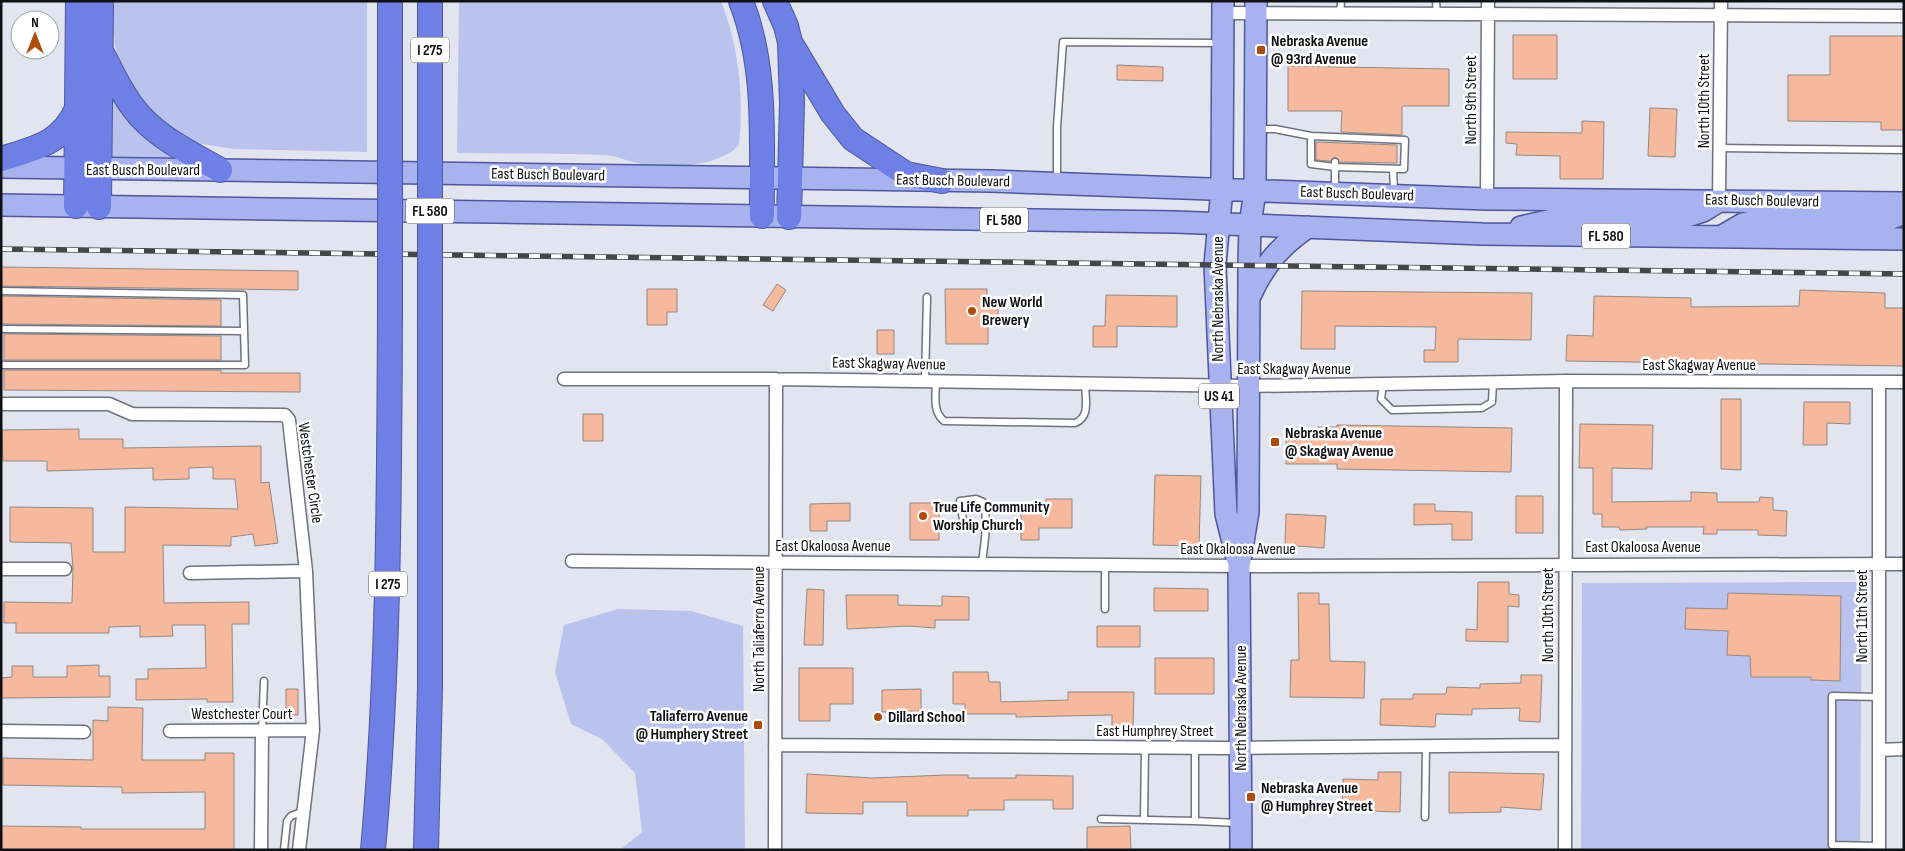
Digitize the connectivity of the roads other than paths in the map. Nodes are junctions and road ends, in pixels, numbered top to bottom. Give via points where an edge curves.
1 (78, 1) edge
2 (101, 1) edge
3 (390, 1) edge
4 (430, 1) edge
5 (742, 1) edge
6 (775, 1) edge
7 (1341, 1) edge
8 (1436, 1) edge
9 (1488, 1) edge
10 (1721, 1) edge
11 (1223, 7) edge
12 (1256, 8) edge
13 (1340, 14) junction
14 (1437, 15) junction
15 (1488, 15) junction
16 (1721, 16) junction
17 (1904, 16) edge
18 (790, 42) junction
19 (1223, 43) junction
20 (101, 50) junction
21 (78, 109) junction
22 (1256, 129) junction
23 (1311, 136) junction
24 (1720, 148) junction
25 (1904, 150) edge
26 (1, 159) edge
27 (1335, 165) junction
28 (1, 167) edge
29 (1394, 169) junction
30 (88, 170) junction
31 (220, 170) junction
32 (762, 179) junction
33 (790, 179) junction
34 (942, 181) junction
35 (1057, 183) junction
36 (1222, 189) junction
37 (1255, 191) junction
38 (1336, 194) junction
39 (1395, 196) junction
40 (1487, 199) junction
41 (1719, 201) junction
42 (1904, 203) edge
43 (1, 205) edge
44 (87, 207) junction
45 (1904, 213) edge
46 (762, 216) junction
47 (789, 217) junction
48 (1218, 224) junction
49 (1250, 225) junction
50 (1308, 227) junction
51 (1482, 234) junction
52 (1721, 237) junction
53 (1904, 239) edge
54 (1, 291) edge
55 (928, 297) dead end
56 (1248, 300) junction
57 (1, 329) edge
58 (244, 331) junction
59 (1, 365) edge
60 (564, 378) dead end
61 (776, 379) junction
62 (930, 381) junction
63 (1566, 381) junction
64 (1493, 382) junction
65 (1879, 382) junction
66 (1904, 382) edge
67 (1085, 383) junction
68 (1219, 384) junction
69 (1383, 384) junction
70 (1248, 386) junction
71 (1, 404) edge
72 (984, 527) junction
73 (572, 561) dead end
74 (775, 562) junction
75 (982, 564) junction
76 (1564, 564) junction
77 (1878, 564) junction
78 (1904, 564) edge
79 (1105, 565) junction
80 (1239, 566) junction
81 (1, 569) edge
82 (65, 569) dead end
83 (306, 571) junction
84 (190, 573) dead end
85 (1105, 609) dead end
86 (264, 681) dead end
87 (1879, 697) junction
88 (262, 730) junction
89 (313, 730) junction
90 (1, 731) edge
91 (170, 731) dead end
92 (84, 732) dead end
93 (775, 745) junction
94 (1565, 745) junction
95 (1426, 746) junction
96 (1145, 747) junction
97 (1195, 747) junction
98 (1242, 748) junction
99 (1904, 749) edge
100 (1879, 750) junction
101 (304, 811) junction
102 (1425, 816) dead end
103 (1101, 819) dead end
104 (1144, 820) junction
105 (1195, 821) junction
106 (1241, 823) junction
107 (1879, 848) edge
108 (260, 850) edge
109 (284, 850) edge
110 (299, 850) edge
111 (373, 850) edge
112 (426, 850) edge
113 (775, 850) edge
114 (1241, 850) edge
115 (1565, 850) edge

1 - 21 highway
2 - 20 highway
3 - 111 highway, I 275, bridge via 387,603 380,774
4 - 112 highway, I 275, bridge via 430,687
5 - 32 highway via 760,73
6 - 18 highway
7 - 13 lane
8 - 14 lane
9 - 15 street, North 9th Street
10 - 16 street, North 10th Street
11 - 12 street
11 - 19 main road, North Nebraska Avenue / US 41
12 - 13 street
12 - 22 main road, North Nebraska Avenue / US 41
13 - 14 street
14 - 15 street
15 - 16 street
15 - 40 street, North 9th Street
16 - 17 street
16 - 24 street, North 10th Street
18 - 33 highway
18 - 34 highway via 833,114 854,139 906,174
19 - 35 lane via 1063,42
19 - 36 main road, North Nebraska Avenue / US 41
20 - 30 highway
20 - 31 highway via 124,94 140,116 175,144
21 - 26 highway via 59,136 34,149
21 - 30 highway
22 - 23 lane
22 - 37 main road, North Nebraska Avenue / US 41
23 - 27 lane via 1311,164
23 - 29 lane via 1334,141 1405,140 1404,169
24 - 25 lane
24 - 41 street, North 10th Street
27 - 29 lane
27 - 38 lane
28 - 30 main road, East Busch Boulevard / FL 580
29 - 39 lane
30 - 31 main road, East Busch Boulevard / FL 580
30 - 44 highway
31 - 32 main road, East Busch Boulevard / FL 580
32 - 33 main road, East Busch Boulevard / FL 580
32 - 46 highway
33 - 34 main road, East Busch Boulevard / FL 580
33 - 47 highway
34 - 35 main road, East Busch Boulevard / FL 580
35 - 36 main road, East Busch Boulevard / FL 580
36 - 37 main road, East Busch Boulevard / FL 580
36 - 48 main road, North Nebraska Avenue / US 41
37 - 38 main road, East Busch Boulevard / FL 580
37 - 49 main road, North Nebraska Avenue / US 41
38 - 39 main road, East Busch Boulevard / FL 580
39 - 40 main road, East Busch Boulevard / FL 580
40 - 41 main road, East Busch Boulevard / FL 580
41 - 42 main road, East Busch Boulevard / FL 580
41 - 51 main road via 1678,219 1557,219
43 - 44 main road, FL 580
44 - 46 main road, FL 580
45 - 52 main road via 1889,219 1761,219
46 - 47 main road, FL 580
47 - 48 main road, FL 580
48 - 49 main road, FL 580
48 - 68 main road, North Nebraska Avenue / US 41 via 1215,265
49 - 50 main road, FL 580
49 - 56 main road, North Nebraska Avenue / US 41
50 - 51 main road, FL 580
50 - 56 main road via 1272,257
51 - 52 main road, FL 580
52 - 53 main road, FL 580
54 - 58 lane via 243,295
55 - 62 lane
56 - 70 main road, North Nebraska Avenue / US 41
57 - 58 lane
58 - 59 lane via 245,365
60 - 61 street, East Skagway Avenue
61 - 62 street, East Skagway Avenue
61 - 74 street, North Taliaferro Avenue
62 - 67 street, East Skagway Avenue
62 - 67 lane via 938,416 944,421 1075,423 1086,414
63 - 64 street, East Skagway Avenue
63 - 65 street, East Skagway Avenue
63 - 76 street, North 10th Street
64 - 69 street, East Skagway Avenue
64 - 69 lane via 1492,402 1482,408 1402,410 1392,410 1381,399
65 - 66 street, East Skagway Avenue
65 - 77 street, North 11th Street
67 - 68 street, East Skagway Avenue
68 - 70 street, East Skagway Avenue
68 - 80 main road, North Nebraska Avenue / US 41 via 1226,514
69 - 70 street, East Skagway Avenue
70 - 80 main road, North Nebraska Avenue / US 41 via 1248,512
71 - 83 street, Westchester Circle via 109,404 146,416 284,415 289,420
72 - 72 lane via 986,510 983,502 976,499 960,501 963,520
72 - 75 lane
73 - 74 street, East Okaloosa Avenue
74 - 75 street, East Okaloosa Avenue
74 - 93 street, North Taliaferro Avenue
75 - 79 street, East Okaloosa Avenue
76 - 77 street, East Okaloosa Avenue
76 - 80 street, East Okaloosa Avenue
76 - 94 street, North 10th Street
77 - 78 street, East Okaloosa Avenue
77 - 87 street, North 11th Street
79 - 80 street, East Okaloosa Avenue
79 - 85 lane
80 - 98 main road, North Nebraska Avenue / US 41
81 - 82 street
83 - 84 street
83 - 89 street, Westchester Circle
86 - 88 lane
87 - 100 street, North 11th Street
87 - 107 lane via 1832,696 1832,845
88 - 89 street, Westchester Court
88 - 91 street, Westchester Court
88 - 108 street
89 - 101 street, Westchester Circle
90 - 92 street
93 - 96 street, East Humphrey Street
93 - 113 street, North Taliaferro Avenue
94 - 95 street, East Humphrey Street
94 - 115 street, North 10th Street
95 - 98 street, East Humphrey Street
95 - 102 lane
96 - 97 street, East Humphrey Street
96 - 104 lane
97 - 98 street, East Humphrey Street
97 - 105 lane
98 - 106 main road, North Nebraska Avenue / US 41
99 - 100 street
100 - 107 street, North 11th Street
101 - 109 lane via 291,816 288,821
101 - 110 street, Westchester Circle
103 - 104 lane
104 - 105 lane
105 - 106 lane
106 - 114 main road, North Nebraska Avenue / US 41

